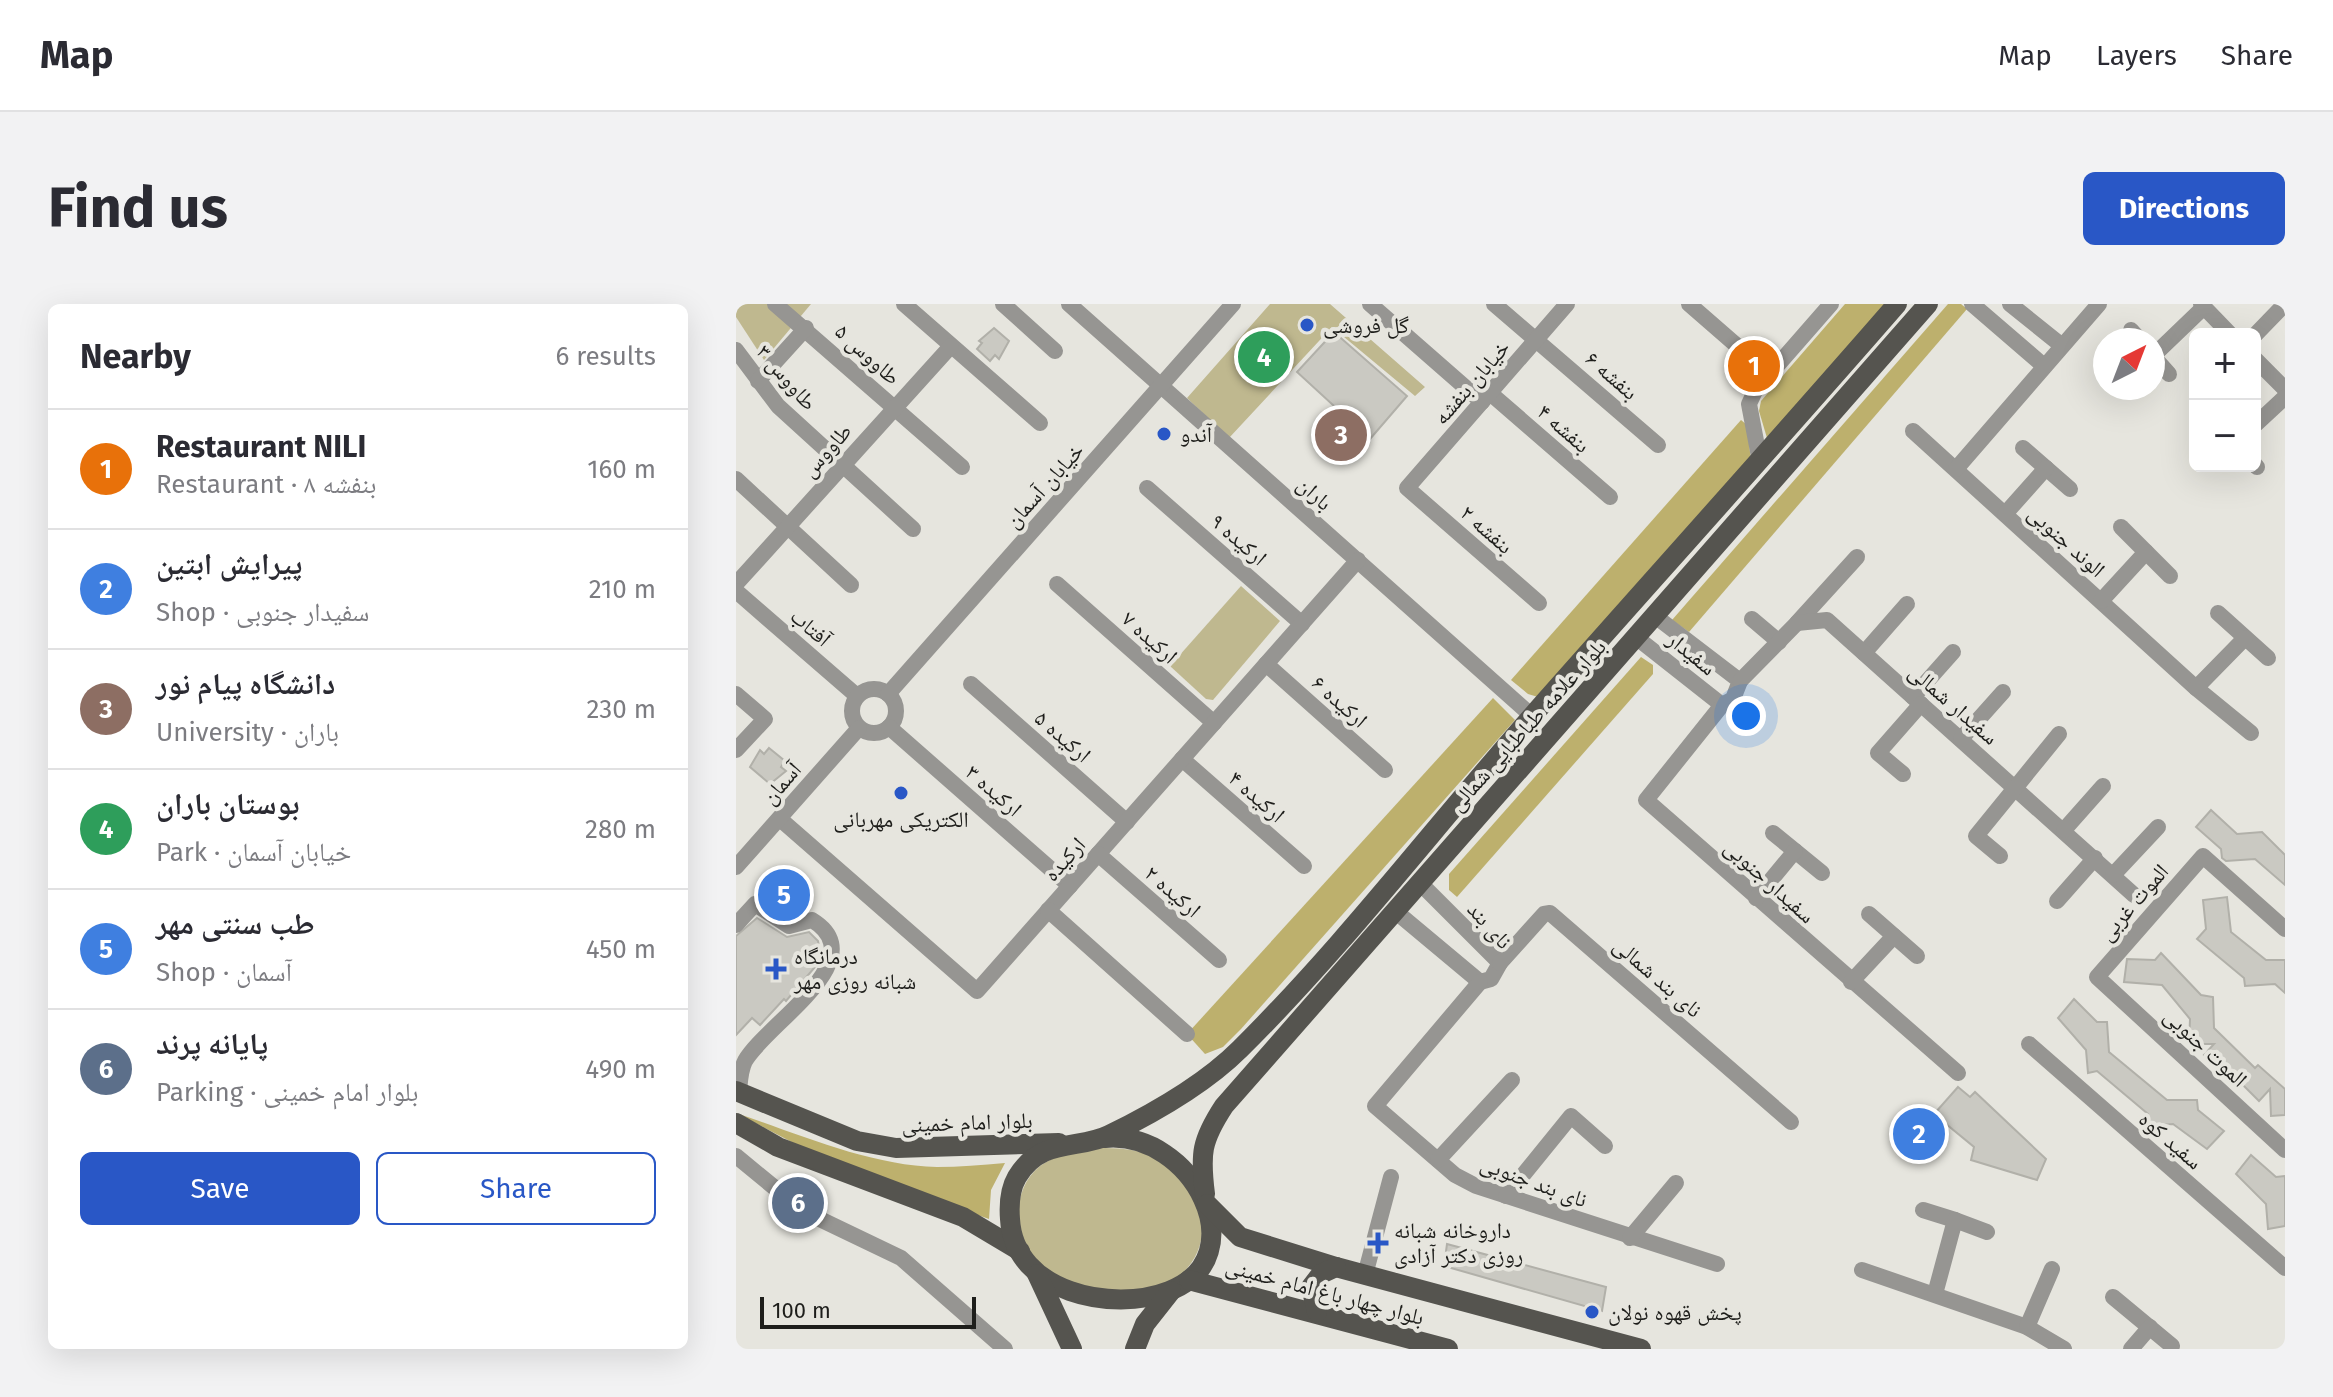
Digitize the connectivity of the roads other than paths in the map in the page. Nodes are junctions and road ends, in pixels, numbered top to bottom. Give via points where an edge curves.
1 (775, 304) edge
2 (904, 304) edge
3 (1003, 304) edge
4 (1069, 304) edge
5 (1233, 304) edge
6 (1370, 304) edge
7 (1494, 304) edge
8 (1567, 304) edge
9 (1689, 304) edge
10 (1831, 304) edge
11 (1897, 304) edge
12 (1928, 304) edge
13 (1972, 304) edge
14 (2010, 304) edge
15 (2099, 304) edge
16 (2285, 304) edge
17 (2202, 306) edge
18 (806, 328) junction
19 (2224, 328) edge
20 (2261, 329) edge
21 (1536, 339) junction
22 (2165, 344) edge
23 (2061, 345) junction
24 (951, 346) junction
25 (736, 350) edge
26 (1055, 351) dead end
27 (1743, 351) dead end
28 (2261, 365) edge
29 (2044, 366) junction
30 (2165, 370) edge
31 (2169, 374) dead end
32 (758, 381) junction
33 (1161, 386) junction
34 (2285, 389) edge
35 (2285, 397) edge
36 (1486, 398) junction
37 (894, 407) junction
38 (2261, 419) edge
39 (1040, 423) dead end
40 (1913, 431) dead end
41 (1658, 445) dead end
42 (2023, 448) dead end
43 (1760, 462) junction
44 (842, 464) junction
45 (962, 467) dead end
46 (2046, 468) junction
47 (1956, 469) junction
48 (736, 479) edge
49 (1147, 488) dead end
50 (1407, 488) joint
51 (2070, 489) dead end
52 (1610, 497) dead end
53 (2005, 514) junction
54 (788, 526) junction
55 (2121, 527) dead end
56 (913, 529) dead end
57 (2146, 552) junction
58 (1857, 557) dead end
59 (1358, 560) junction
60 (2170, 576) dead end
61 (736, 584) edge
62 (1057, 584) dead end
63 (851, 585) dead end
64 (736, 591) edge
65 (2101, 601) junction
66 (1539, 603) dead end
67 (1907, 604) dead end
68 (2218, 613) dead end
69 (1655, 616) junction
70 (1752, 619) dead end
71 (1797, 623) junction
72 (1302, 624) junction
73 (1637, 638) junction
74 (2245, 638) junction
75 (1779, 642) junction
76 (1953, 652) dead end
77 (1864, 653) junction
78 (2268, 658) dead end
79 (1266, 664) junction
80 (1740, 681) junction
81 (971, 684) dead end
82 (2196, 688) junction
83 (2003, 692) dead end
84 (736, 694) edge
85 (888, 694) junction
86 (857, 696) junction
87 (1917, 700) junction
88 (1722, 705) junction
89 (1532, 716) junction
90 (1214, 723) junction
91 (889, 727) junction
92 (859, 728) junction
93 (2251, 733) dead end
94 (2059, 734) dead end
95 (1961, 739) junction
96 (736, 750) edge
97 (1182, 759) junction
98 (1385, 770) dead end
99 (1903, 774) dead end
100 (2014, 786) junction
101 (2103, 786) dead end
102 (780, 819) junction
103 (1127, 822) junction
104 (2158, 827) dead end
105 (2064, 830) junction
106 (1773, 833) dead end
107 (1795, 851) junction
108 (1098, 854) junction
109 (2000, 856) dead end
110 (2095, 858) junction
111 (1304, 866) dead end
112 (736, 867) edge
113 (1822, 873) dead end
114 (2113, 875) junction
115 (1420, 883) junction
116 (1070, 886) junction
117 (2134, 895) dead end
118 (1756, 898) junction
119 (2057, 901) dead end
120 (1048, 910) junction
121 (1395, 911) junction
122 (1869, 914) dead end
123 (736, 925) edge
124 (2285, 929) edge
125 (1894, 936) junction
126 (1917, 956) dead end
127 (1219, 960) dead end
128 (1500, 963) junction
129 (2097, 977) joint
130 (1480, 982) junction
131 (1851, 982) junction
132 (1187, 1034) dead end
133 (2029, 1044) dead end
134 (1958, 1073) dead end
135 (1512, 1080) dead end
136 (737, 1092) edge
137 (1791, 1122) dead end
138 (736, 1123) edge
139 (1105, 1138) junction
140 (1067, 1143) junction
141 (1605, 1146) dead end
142 (2285, 1150) edge
143 (736, 1156) edge
144 (1438, 1160) junction
145 (1391, 1177) dead end
146 (1676, 1183) dead end
147 (1506, 1196) junction
148 (1206, 1199) junction
149 (1923, 1210) dead end
150 (1955, 1220) junction
151 (1987, 1232) dead end
152 (1630, 1238) junction
153 (1020, 1251) junction
154 (1717, 1264) dead end
155 (1336, 1267) junction
156 (2285, 1268) edge
157 (2052, 1269) dead end
158 (1035, 1270) junction
159 (1862, 1270) dead end
160 (1365, 1275) junction
161 (1189, 1280) junction
162 (1171, 1291) junction
163 (1935, 1294) junction
164 (2113, 1297) dead end
165 (1317, 1312) junction
166 (2027, 1327) junction
167 (2150, 1327) junction
168 (2172, 1346) dead end
169 (1005, 1349) edge
170 (1072, 1349) edge
171 (1135, 1349) edge
172 (1448, 1349) edge
173 (1641, 1349) edge
174 (2064, 1349) edge
175 (2131, 1349) edge

1 - 18 street, طاووس ۵
2 - 24 street
3 - 26 street
4 - 33 street, باران
5 - 33 street, خیابان آسمان
6 - 36 street, بنفشه ۴
7 - 21 street, بنفشه ۶
8 - 21 street, خیابان بنفشه
9 - 27 street
10 - 43 street via 1749,404
11 - 43 main road, بلوار علامه طباطبایی شمالی
12 - 69 main road, بلوار علامه طباطبایی شمالی
13 - 29 street
14 - 23 street
15 - 23 street
16 - 20 street
17 - 19 street
17 - 22 street
18 - 32 street
18 - 37 street, طاووس ۵
21 - 36 street, خیابان بنفشه
21 - 41 street, بنفشه ۶
23 - 29 street
24 - 37 street, طاووس
24 - 39 street
25 - 32 street, طاووس ۳
28 - 34 street
29 - 47 street
30 - 31 street
32 - 44 street, طاووس ۳
33 - 59 street, باران
33 - 85 street, خیابان آسمان
35 - 38 street
36 - 50 street, خیابان بنفشه
36 - 52 street, بنفشه ۴
37 - 44 street, طاووس
37 - 45 street, طاووس ۵
40 - 47 street, الوند جنوبی
42 - 46 street
43 - 89 main road, بلوار علامه طباطبایی شمالی
44 - 54 street, طاووس
44 - 56 street, طاووس ۳
46 - 51 street
46 - 53 street
47 - 53 street, الوند جنوبی
48 - 54 street
49 - 72 street, ارکیده ۹
50 - 66 street, بنفشه ۲
53 - 65 street, الوند جنوبی
54 - 61 street, طاووس
54 - 63 street
55 - 57 street
57 - 60 street
57 - 65 street
58 - 71 street
59 - 72 street, ارکیده
59 - 89 street, باران
62 - 90 street, ارکیده ۷
64 - 86 street, آفتاب
65 - 82 street, الوند جنوبی
67 - 77 street
68 - 74 street
69 - 73 main road, بلوار علامه طباطبایی شمالی
69 - 80 street, سفیدار
70 - 75 street
71 - 75 street
71 - 77 street, سفیدار شمالی via 1827,620
72 - 79 street, ارکیده
73 - 88 street, سفیدار
73 - 115 main road, بلوار علامه طباطبایی شمالی
74 - 78 street
74 - 82 street
75 - 80 street
76 - 87 street
77 - 87 street, سفیدار شمالی
79 - 90 street, ارکیده
79 - 98 street, ارکیده ۶
80 - 88 street, سفیدار via 1740,690
81 - 103 street, ارکیده ۵
82 - 93 street, الوند جنوبی
83 - 95 street
84 - 96 street via 765,719
85 - 86 street via 869,689
85 - 91 street via 896,707
86 - 92 street via 852,705
87 - 95 street, سفیدار شمالی
87 - 99 street via 1878,753
88 - 118 street, سفیدار جنوبی via 1646,800
89 - 139 main road, بلوار علامه طباطبایی شمالی via 1347,933 1239,1050 1179,1096
90 - 97 street, ارکیده
91 - 92 street via 869,733
91 - 116 street, ارکیده ۳
92 - 102 street, آسمان
94 - 100 street
95 - 100 street, سفیدار شمالی
97 - 103 street, ارکیده
97 - 111 street, ارکیده ۴
100 - 105 street, سفیدار شمالی
100 - 109 street via 1976,836
101 - 105 street
102 - 112 street, آسمان
102 - 120 street, ارکیده via 977,991
103 - 108 street, ارکیده
104 - 114 street
105 - 110 street, سفیدار شمالی
106 - 107 street
107 - 113 street
107 - 118 street
108 - 116 street, ارکیده
108 - 127 street, ارکیده ۲
110 - 114 street, سفیدار شمالی
110 - 119 street
114 - 117 street, سفیدار شمالی
115 - 121 main road, بلوار علامه طباطبایی شمالی
115 - 128 street, نای بند
116 - 120 street, ارکیده
118 - 131 street, سفیدار جنوبی
120 - 132 street
121 - 130 street
121 - 148 main road, بلوار علامه طباطبایی شمالی via 1206,1133 1200,1157
122 - 125 street
123 - 136 street via 755,904 789,926 812,920 828,930 835,945 832,960 813,986 746,1060
124 - 129 street, الموت غربی via 2203,856
125 - 126 street
125 - 131 street
128 - 130 street, نای بند via 1491,979
128 - 137 street, نای بند شمالی via 1550,913
129 - 142 street, الموت جنوبی
130 - 144 street, نای بند جنوبی via 1375,1106
131 - 134 street, سفیدار جنوبی
133 - 156 street, سفید کوه
135 - 144 street
136 - 140 main road, بلوار امام خمینی via 857,1141 896,1148
138 - 153 main road via 778,1147 963,1217
139 - 140 main road
139 - 148 main road via 1155,1149 1187,1172
140 - 153 main road via 1030,1162 1016,1178 1009,1213
141 - 147 street via 1571,1116
143 - 169 street via 803,1211 901,1258
144 - 147 street, نای بند جنوبی via 1476,1186
145 - 160 street
146 - 152 street
147 - 152 street, نای بند جنوبی
148 - 155 main road, بلوار چهار باغ امام خمینی via 1240,1237
148 - 161 main road via 1211,1235
149 - 150 street
150 - 151 street
150 - 163 street
152 - 154 street, نای بند جنوبی
153 - 158 main road
155 - 160 main road, بلوار چهار باغ امام خمینی
155 - 165 main road via 1311,1287
157 - 166 street
158 - 162 main road via 1075,1294 1103,1299
158 - 170 main road
159 - 163 street
160 - 173 main road, بلوار چهار باغ امام خمینی
161 - 162 main road
161 - 165 main road, بلوار چهار باغ امام خمینی
162 - 171 main road via 1145,1324
163 - 166 street
164 - 167 street
165 - 172 main road, بلوار چهار باغ امام خمینی
166 - 174 street
167 - 168 street
167 - 175 street

